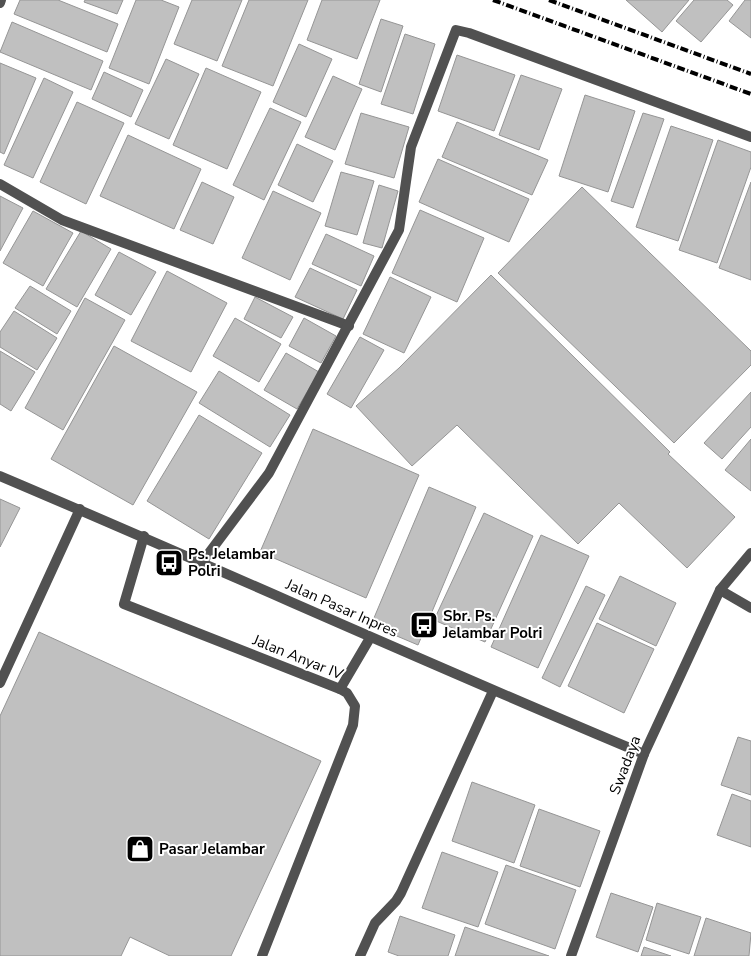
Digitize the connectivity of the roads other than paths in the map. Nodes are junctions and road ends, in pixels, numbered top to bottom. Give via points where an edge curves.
1 (751, 137) edge
2 (0, 184) edge
3 (349, 326) junction
4 (0, 476) edge
5 (80, 509) junction
6 (144, 536) junction
7 (751, 553) edge
8 (203, 561) junction
9 (720, 590) junction
10 (751, 608) edge
11 (370, 638) junction
12 (0, 682) edge
13 (340, 689) junction
14 (493, 691) junction
15 (644, 754) junction
16 (262, 956) edge
17 (360, 956) edge
18 (571, 956) edge

1 - 3 street via 456,30 411,146 399,230
2 - 3 street via 62,220
3 - 8 street via 269,473
4 - 5 street, Jalan Pasar Inpres
5 - 6 street, Jalan Pasar Inpres
5 - 12 street
6 - 8 street, Jalan Pasar Inpres
6 - 13 street, Jalan Anyar IV via 124,604
7 - 9 street, Swadaya
8 - 11 street, Jalan Pasar Inpres
9 - 10 street
9 - 15 street, Swadaya
11 - 13 street
11 - 14 street, Jalan Pasar Inpres
13 - 16 street, Jalan Anyar IV via 347,693 355,706 353,725
14 - 15 street, Jalan Pasar Inpres
14 - 17 street via 401,893 375,923
15 - 18 street, Swadaya

